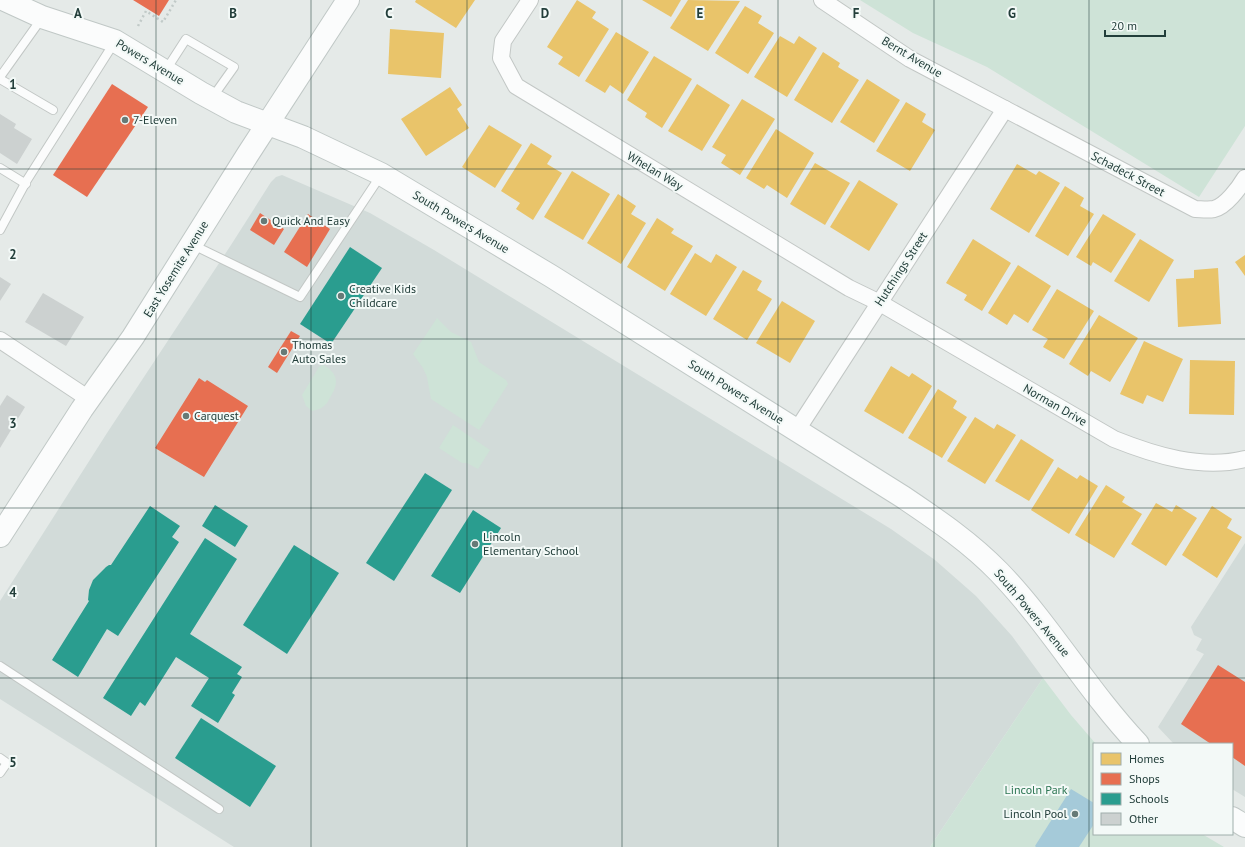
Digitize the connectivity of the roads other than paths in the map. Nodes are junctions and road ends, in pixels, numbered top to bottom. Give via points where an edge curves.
1 (5, 0) edge
2 (348, 0) edge
3 (530, 0) edge
4 (822, 0) edge
5 (42, 17) junction
6 (115, 41) junction
7 (165, 72) junction
8 (0, 78) edge
9 (212, 99) junction
10 (1005, 109) junction
11 (53, 110) dead end
12 (268, 124) junction
13 (0, 168) edge
14 (381, 174) junction
15 (1245, 178) edge
16 (26, 184) junction
17 (0, 230) edge
18 (192, 244) junction
19 (880, 303) junction
20 (0, 340) edge
21 (89, 399) junction
22 (797, 430) junction
23 (1245, 459) edge
24 (0, 536) edge
25 (0, 666) edge
26 (1137, 743) edge
27 (0, 758) edge
28 (0, 773) edge
29 (219, 809) dead end
30 (1233, 819) edge
31 (1245, 826) edge

1 - 5 street, Powers Avenue
2 - 12 street, East Yosemite Avenue
3 - 19 street, Whelan Way via 503,41 501,58 516,86 848,288
4 - 10 street, Bernt Avenue via 910,59
5 - 6 street, Powers Avenue
5 - 8 lane
6 - 7 street, Powers Avenue
6 - 16 lane
7 - 9 street, Powers Avenue
7 - 9 lane via 186,39 234,67
8 - 11 lane
9 - 12 street, Powers Avenue via 236,112
10 - 15 street, Schadeck Street via 1195,209 1214,209 1225,203
10 - 19 street, Hutchings Street
12 - 14 street, South Powers Avenue via 303,137
12 - 18 street, East Yosemite Avenue
13 - 16 lane
14 - 18 lane via 300,297
14 - 22 street, South Powers Avenue via 551,276
16 - 17 lane
18 - 21 street, East Yosemite Avenue
19 - 22 street, Hutchings Street
19 - 23 street, Norman Drive via 1114,439 1138,449 1188,460 1213,463
20 - 21 street
21 - 24 street, East Yosemite Avenue
22 - 26 street, South Powers Avenue via 945,525 974,547 1046,627 1100,699
25 - 29 lane
27 - 28 lane via 7,762
30 - 31 street

